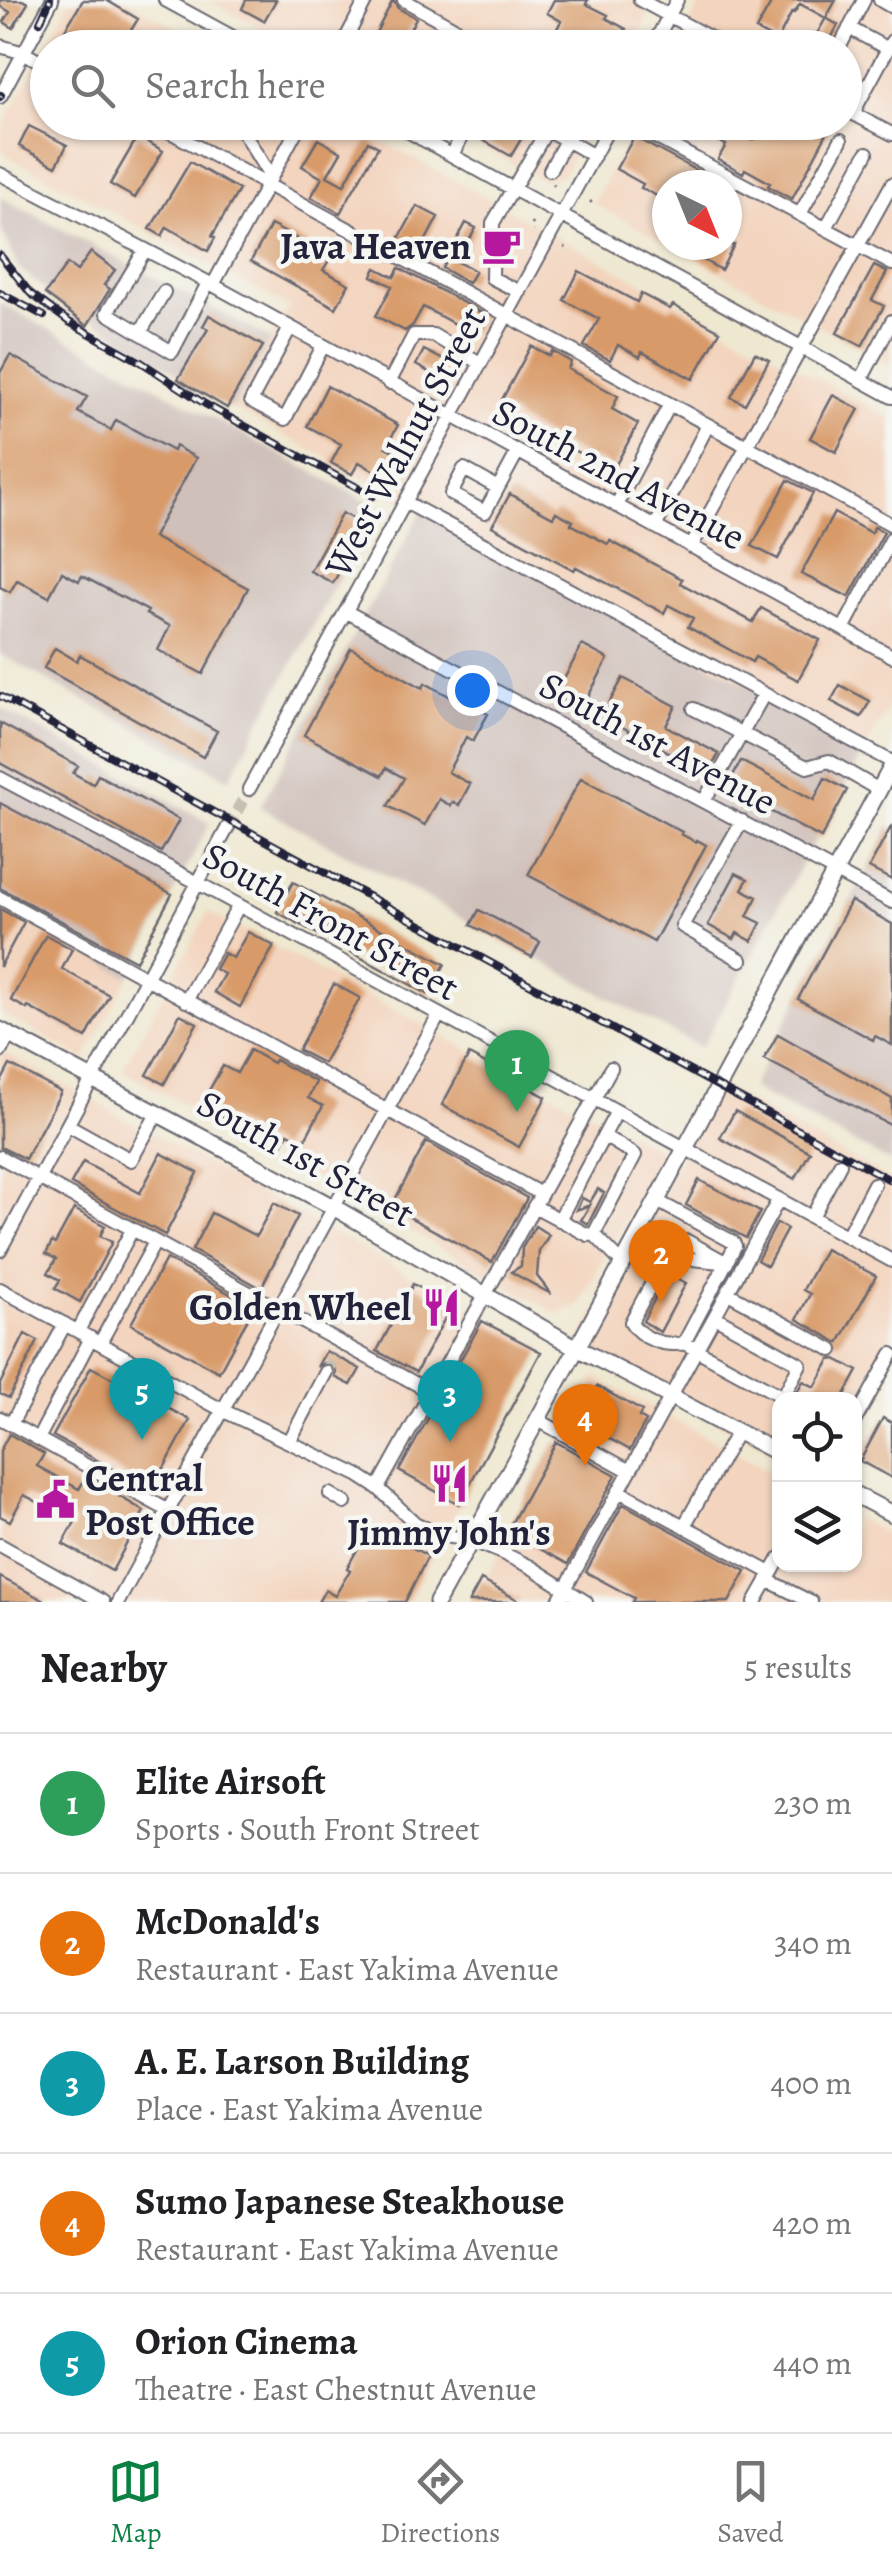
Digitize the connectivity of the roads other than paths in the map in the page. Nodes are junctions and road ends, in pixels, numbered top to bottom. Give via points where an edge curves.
1 (52, 0) edge
2 (165, 0) edge
3 (366, 0) edge
4 (404, 0) edge
5 (640, 0) edge
6 (677, 0) edge
7 (864, 0) edge
8 (880, 0) edge
9 (892, 6) edge
10 (668, 16) junction
11 (849, 28) joint
12 (36, 30) edge
13 (220, 30) edge
14 (350, 30) edge
15 (458, 30) edge
16 (661, 30) edge
17 (695, 30) edge
18 (854, 30) edge
19 (862, 33) edge
20 (30, 42) edge
21 (890, 45) edge
22 (0, 46) edge
23 (24, 53) junction
24 (30, 56) edge
25 (862, 90) edge
26 (1, 96) edge
27 (862, 118) edge
28 (892, 134) edge
29 (187, 140) edge
30 (247, 140) edge
31 (291, 140) edge
32 (423, 140) edge
33 (460, 140) edge
34 (535, 140) edge
35 (566, 140) joint
36 (602, 140) edge
37 (661, 140) edge
38 (841, 140) dead end
39 (868, 154) dead end
40 (452, 155) junction
41 (594, 156) junction
42 (550, 170) dead end
43 (0, 174) edge
44 (269, 182) junction
45 (892, 184) edge
46 (514, 189) junction
47 (800, 214) junction
48 (563, 216) junction
49 (826, 228) junction
50 (858, 245) junction
51 (145, 250) junction
52 (892, 264) edge
53 (210, 284) junction
54 (164, 292) dead end
55 (520, 292) junction
56 (507, 315) junction
57 (892, 321) edge
58 (290, 328) junction
59 (140, 333) junction
60 (323, 346) junction
61 (800, 348) junction
62 (480, 363) junction
63 (861, 380) junction
64 (389, 383) junction
65 (892, 396) edge
66 (670, 404) junction
67 (450, 416) junction
68 (708, 425) junction
69 (747, 446) junction
70 (517, 452) junction
71 (498, 488) dead end
72 (406, 502) junction
73 (616, 506) junction
74 (892, 525) edge
75 (654, 527) junction
76 (892, 538) edge
77 (692, 547) junction
78 (347, 612) junction
79 (843, 629) junction
80 (892, 656) edge
81 (764, 694) junction
82 (694, 709) dead end
83 (742, 734) junction
84 (888, 775) edge
85 (0, 778) edge
86 (249, 789) tunnel mouth
87 (704, 801) junction
88 (742, 821) junction
89 (228, 827) tunnel mouth
90 (836, 870) junction
91 (198, 883) junction
92 (0, 898) edge
93 (892, 902) edge
94 (239, 905) junction
95 (741, 960) dead end
96 (146, 979) junction
97 (186, 1001) junction
98 (439, 1015) junction
99 (4, 1032) edge
100 (0, 1052) edge
101 (611, 1068) dead end
102 (92, 1080) junction
103 (594, 1098) junction
104 (388, 1109) junction
105 (617, 1111) junction
106 (157, 1114) junction
107 (68, 1125) junction
108 (604, 1136) junction
109 (685, 1147) junction
110 (0, 1157) edge
111 (840, 1164) dead end
112 (38, 1178) junction
113 (874, 1184) dead end
114 (779, 1199) junction
115 (537, 1200) junction
116 (656, 1201) junction
117 (336, 1208) junction
118 (812, 1217) junction
119 (559, 1220) junction
120 (132, 1230) junction
121 (594, 1234) junction
122 (847, 1236) junction
123 (155, 1242) junction
124 (0, 1250) edge
125 (892, 1261) edge
126 (727, 1263) junction
127 (623, 1264) junction
128 (0, 1289) edge
129 (728, 1292) junction
130 (485, 1294) junction
131 (279, 1310) junction
132 (715, 1317) junction
133 (65, 1324) junction
134 (90, 1338) junction
135 (690, 1347) junction
136 (577, 1348) junction
137 (832, 1350) dead end
138 (892, 1354) edge
139 (326, 1372) tunnel mouth
140 (431, 1392) junction
141 (671, 1398) junction
142 (862, 1408) edge
143 (224, 1411) junction
144 (538, 1420) junction
145 (4, 1424) edge
146 (737, 1432) junction
147 (38, 1439) junction
148 (290, 1442) junction
149 (772, 1450) edge
150 (630, 1471) junction
151 (378, 1488) junction
152 (619, 1491) junction
153 (330, 1494) dead end
154 (862, 1498) edge
155 (345, 1503) dead end
156 (169, 1511) junction
157 (892, 1514) edge
158 (684, 1526) junction
159 (472, 1540) junction
160 (0, 1545) edge
161 (772, 1571) edge
162 (769, 1576) junction
163 (561, 1596) edge
164 (102, 1602) edge
165 (118, 1602) edge
166 (437, 1602) edge
167 (586, 1602) edge
168 (755, 1602) edge
169 (811, 1602) edge

1 - 12 street
2 - 13 street
3 - 14 street
4 - 15 street
5 - 10 street
6 - 10 street
7 - 11 street
8 - 9 street
10 - 16 street
10 - 17 street
11 - 18 street
19 - 21 street
20 - 23 street
21 - 25 street
22 - 23 street
23 - 24 street
23 - 26 street
27 - 28 street
29 - 44 street
30 - 44 street
31 - 44 street
32 - 40 street
33 - 40 street
34 - 46 street
35 - 41 street
35 - 42 street
36 - 41 street, West Walnut Street
37 - 47 street
38 - 47 street
39 - 49 street
40 - 46 street
41 - 48 street, West Walnut Street
43 - 51 street, South 2nd Avenue
44 - 53 street
44 - 56 street
45 - 50 street
46 - 48 street
46 - 55 street via 492,223 492,278
47 - 49 street
48 - 55 street, West Walnut Street
48 - 61 street
49 - 50 street
50 - 52 street
50 - 61 street
51 - 53 street, South 2nd Avenue
51 - 59 street via 106,314
53 - 58 street, South 2nd Avenue
53 - 59 street via 172,352
54 - 59 street
55 - 56 street, West Walnut Street
56 - 62 street, West Walnut Street
56 - 66 street
57 - 63 street
58 - 60 street, South 2nd Avenue
58 - 60 street via 251,402 285,419
60 - 64 street, South 2nd Avenue
61 - 63 street
61 - 69 street
62 - 64 street via 434,336 414,335
62 - 67 street, West Walnut Street
63 - 65 street
64 - 67 street, South 2nd Avenue
66 - 68 street
66 - 73 street
67 - 70 street, South 2nd Avenue
67 - 72 street, West Walnut Street
68 - 69 street
68 - 75 street
69 - 74 street
69 - 77 street
70 - 71 street
70 - 73 street, South 2nd Avenue
72 - 78 street, West Walnut Street
72 - 81 street
73 - 75 street, South 2nd Avenue
75 - 77 street, South 2nd Avenue
76 - 79 street
77 - 79 street, South 2nd Avenue
78 - 86 street, West Walnut Street
78 - 87 street, South 1st Avenue
79 - 80 street, South 2nd Avenue
81 - 83 street
81 - 84 street
82 - 83 street
83 - 84 street via 807,767 829,762
83 - 87 street
84 - 90 main road
85 - 91 street, South Front Street
87 - 88 street, South 1st Avenue
88 - 90 street, South 1st Avenue
88 - 95 street via 682,926
89 - 91 street
90 - 93 street, South 1st Avenue
90 - 109 main road
91 - 94 street, South Front Street
91 - 96 street
92 - 96 street
94 - 97 street
94 - 98 street, South Front Street
96 - 97 street
96 - 102 street
97 - 104 street
98 - 103 street, South Front Street
98 - 104 street
99 - 100 street
99 - 102 main road, South 1st Street
101 - 103 street
102 - 106 main road, South 1st Street
102 - 107 street
103 - 105 street, South Front Street
103 - 115 street
104 - 115 street
104 - 117 street
105 - 108 street
105 - 109 street, South Front Street
106 - 107 street via 130,1160
106 - 117 main road, South 1st Street
107 - 112 street
108 - 119 street
108 - 121 street via 635,1154
109 - 114 street, South Front Street
109 - 116 main road
110 - 112 street
111 - 118 street
112 - 120 street
112 - 124 street
113 - 122 street
114 - 118 street, South Front Street
114 - 129 street
115 - 119 street
115 - 130 street
116 - 126 street via 733,1242
116 - 127 main road
117 - 130 main road, South 1st Street
117 - 131 street
118 - 122 street, South Front Street
119 - 121 street
120 - 123 street
120 - 134 street
121 - 127 street
122 - 125 street, South Front Street
123 - 131 street
123 - 134 street
126 - 135 street
126 - 135 street via 686,1241 675,1245 631,1324 664,1345
127 - 136 main road
128 - 133 street
129 - 132 street
129 - 137 street
130 - 136 main road, South 1st Street
130 - 140 street
131 - 140 street via 339,1350
131 - 143 street
132 - 135 street
132 - 135 street via 800,1364 783,1397
133 - 134 street
133 - 145 street
134 - 143 street
134 - 147 street
135 - 141 street
136 - 141 main road, South 1st Street
136 - 144 main road
138 - 142 street
139 - 148 street
140 - 151 street
141 - 146 main road, South 1st Street
141 - 150 street
143 - 148 street
143 - 156 street
144 - 150 street
144 - 159 main road
145 - 147 street
146 - 149 main road, South 1st Street
146 - 158 street
147 - 156 street
148 - 151 street
150 - 152 street
151 - 159 street via 415,1523
152 - 158 street
152 - 163 street
153 - 155 street
154 - 157 main road
156 - 165 street
158 - 162 street
159 - 163 street via 531,1567
159 - 166 main road
160 - 164 street
161 - 162 street
162 - 168 street
162 - 169 street
163 - 167 street

